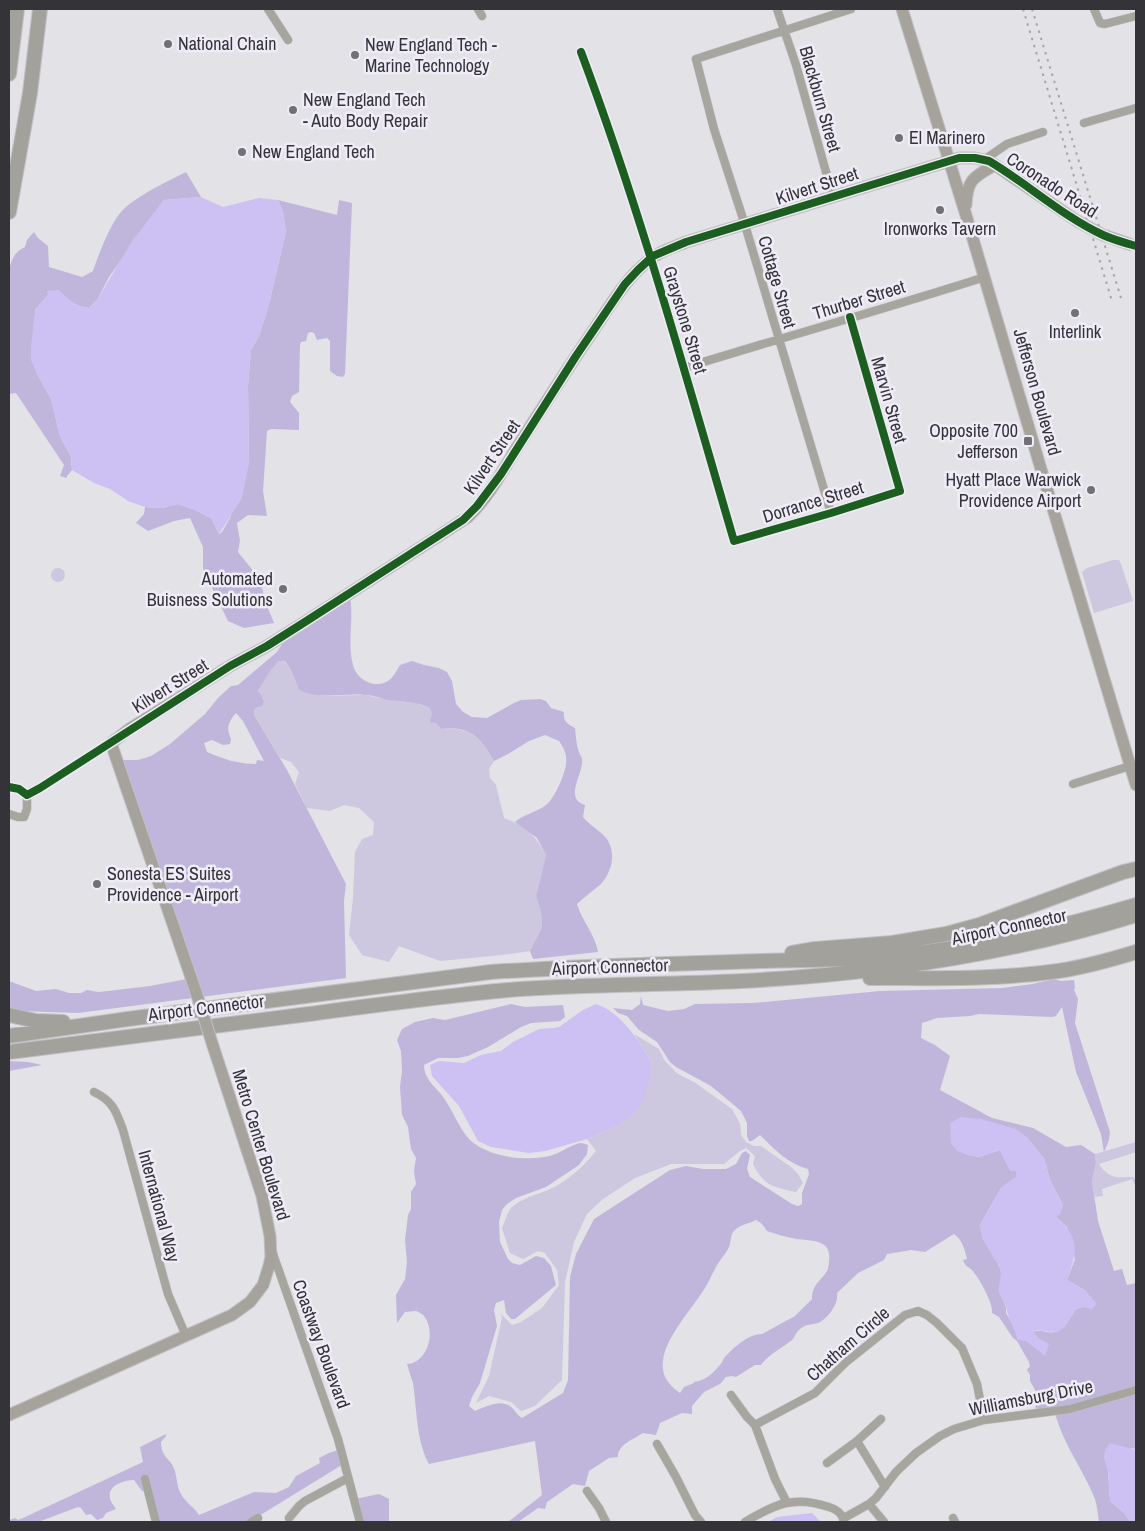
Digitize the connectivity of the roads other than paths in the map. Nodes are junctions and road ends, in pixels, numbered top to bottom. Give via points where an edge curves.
1 (17, 9) edge
2 (40, 9) edge
3 (268, 9) edge
4 (777, 9) edge
5 (851, 9) edge
6 (902, 9) edge
7 (1094, 9) edge
8 (1136, 16) edge
9 (784, 30) junction
10 (288, 40) dead end
11 (581, 52) dead end
12 (9, 74) edge
13 (1136, 108) edge
14 (1084, 123) dead end
15 (1043, 132) dead end
16 (950, 160) junction
17 (989, 162) junction
18 (833, 197) junction
19 (9, 212) edge
20 (965, 212) junction
21 (745, 225) junction
22 (1134, 245) edge
23 (651, 259) junction
24 (984, 277) junction
25 (850, 318) junction
26 (779, 341) junction
27 (684, 368) junction
28 (900, 491) joint
29 (831, 513) junction
30 (734, 541) joint
31 (111, 743) junction
32 (1130, 766) junction
33 (1073, 784) dead end
34 (1136, 785) edge
35 (9, 787) edge
36 (26, 795) junction
37 (9, 814) edge
38 (1136, 862) edge
39 (1130, 871) edge
40 (1136, 905) edge
41 (1136, 915) edge
42 (1136, 952) edge
43 (737, 962) junction
44 (794, 978) junction
45 (9, 1015) edge
46 (128, 1018) junction
47 (9, 1036) edge
48 (82, 1044) junction
49 (9, 1052) edge
50 (9, 1058) edge
51 (94, 1092) dead end
52 (271, 1250) junction
53 (186, 1336) junction
54 (1136, 1390) edge
55 (731, 1395) dead end
56 (9, 1415) edge
57 (881, 1420) dead end
58 (984, 1420) junction
59 (755, 1425) junction
60 (857, 1441) junction
61 (656, 1444) dead end
62 (827, 1463) dead end
63 (348, 1478) junction
64 (145, 1479) dead end
65 (885, 1487) junction
66 (587, 1492) dead end
67 (787, 1503) junction
68 (869, 1504) junction
69 (289, 1518) dead end
70 (844, 1520) edge
71 (156, 1522) edge
72 (360, 1522) edge
73 (606, 1522) edge
74 (701, 1522) edge
75 (745, 1522) edge
76 (884, 1522) edge

1 - 12 highway
2 - 19 highway via 30,92
3 - 10 street
4 - 9 street, Blackburn Street
5 - 9 street
6 - 16 street, Jefferson Boulevard
7 - 8 street via 1100,24
9 - 18 street, Blackburn Street
9 - 21 street, Cottage Street via 696,59 714,129
11 - 23 street, Graystone Street
13 - 14 street
15 - 17 street via 1007,144
16 - 17 street, Coronado Road via 966,158
16 - 18 street, Kilvert Street
16 - 20 street, Jefferson Boulevard
17 - 20 street via 969,185
17 - 22 street, Coronado Road, bridge via 1077,221 1103,235
18 - 21 street, Kilvert Street
20 - 24 street, Jefferson Boulevard
21 - 23 street, Kilvert Street via 686,242
21 - 26 street, Cottage Street
23 - 27 street, Graystone Street
23 - 31 street, Kilvert Street via 625,284 501,474 468,517
24 - 25 street, Thurber Street
24 - 32 street, Jefferson Boulevard
25 - 26 street, Thurber Street
25 - 28 street, Marvin Street
26 - 27 street, Thurber Street
26 - 29 street, Cottage Street
27 - 30 street, Graystone Street
28 - 29 street, Dorrance Street
29 - 30 street, Dorrance Street
31 - 36 street, Kilvert Street
31 - 52 street, Metro Center Boulevard, bridge via 262,1196
32 - 33 street
32 - 34 street, Jefferson Boulevard
35 - 36 street
36 - 37 street via 24,817
38 - 39 highway
39 - 43 highway via 946,934 892,943 815,949
40 - 43 highway, Airport Connector via 1036,932 928,951 847,959
41 - 44 highway, Airport Connector via 1073,934 996,951 907,966
42 - 44 highway via 1078,968 1022,975
43 - 46 highway, Airport Connector via 492,972
44 - 48 highway, Airport Connector via 509,990
45 - 46 highway via 57,1022
46 - 47 highway
48 - 49 highway
48 - 50 highway
51 - 53 street, International Way via 115,1108 168,1294
52 - 53 street, Metro Center Boulevard via 263,1286 250,1302 232,1315
52 - 63 street, Coastway Boulevard via 326,1400
53 - 56 street, Metro Center Boulevard
54 - 58 street, Williamsburg Drive via 1070,1409
55 - 59 street
57 - 60 street
58 - 59 street, Chatham Circle via 977,1384 962,1348 937,1323 918,1311 905,1314 845,1363 815,1393
58 - 65 street, Williamsburg Drive via 940,1436 916,1453
59 - 67 street
60 - 62 street
60 - 65 street
61 - 74 street
63 - 69 street via 305,1501
63 - 72 street, Coastway Boulevard
64 - 71 street
65 - 68 street, Williamsburg Drive
66 - 73 street
67 - 70 street, Williamsburg Drive via 814,1502 836,1510
67 - 75 street, Williamsburg Drive
68 - 70 street, Williamsburg Drive
68 - 76 street

